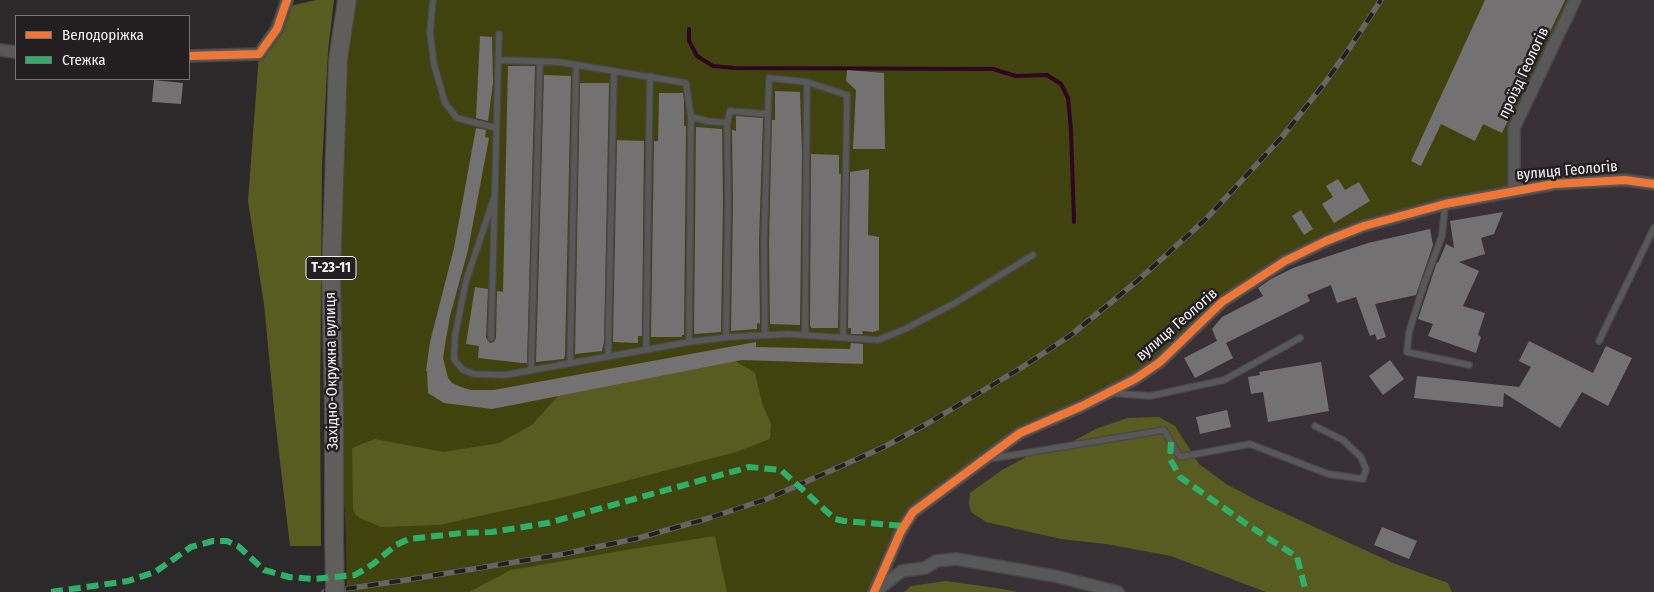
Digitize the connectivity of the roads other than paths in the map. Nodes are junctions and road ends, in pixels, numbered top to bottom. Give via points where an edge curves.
1 (287, 0) edge
2 (347, 0) edge
3 (433, 0) edge
4 (1575, 0) edge
5 (499, 34) dead end
6 (0, 50) edge
7 (15, 52) edge
8 (190, 56) edge
9 (498, 60) junction
10 (540, 62) junction
11 (576, 65) junction
12 (614, 71) junction
13 (650, 76) junction
14 (806, 82) junction
15 (768, 114) junction
16 (691, 117) junction
17 (727, 123) junction
18 (496, 128) junction
19 (1654, 184) edge
20 (1514, 191) junction
21 (495, 196) junction
22 (1445, 204) junction
23 (1654, 228) edge
24 (1033, 255) dead end
25 (765, 335) junction
26 (805, 335) junction
27 (726, 337) junction
28 (843, 337) junction
29 (491, 338) dead end
30 (1300, 338) dead end
31 (1599, 341) dead end
32 (689, 342) junction
33 (646, 350) junction
34 (608, 356) junction
35 (570, 363) junction
36 (1469, 365) dead end
37 (531, 370) junction
38 (1108, 392) junction
39 (1315, 426) dead end
40 (982, 460) junction
41 (335, 592) edge
42 (874, 592) edge
43 (1118, 592) edge

1 - 8 street via 277,29 259,54
2 - 41 main road, Західно-Окружна вулиця / Т-23-11, bridge via 338,60 331,276
3 - 18 lane via 430,33 438,83 445,103 457,118
4 - 20 street, проїзд Геологів via 1514,128
5 - 9 lane
6 - 7 street
9 - 10 lane
9 - 18 lane
10 - 11 lane
10 - 37 lane
11 - 12 lane
11 - 35 lane
12 - 13 lane
12 - 34 lane
13 - 16 lane via 686,83
13 - 33 lane
14 - 15 lane via 768,78
14 - 26 lane
14 - 28 lane via 847,95
15 - 17 lane via 730,111
15 - 25 lane
16 - 17 lane
16 - 32 lane
17 - 27 lane
18 - 21 lane
19 - 20 street, вулиця Геологів via 1625,180 1554,184
20 - 22 street, вулиця Геологів
21 - 29 lane
21 - 37 lane via 466,281 454,336 454,359 463,370 474,374 505,375
22 - 36 lane via 1442,236 1409,332 1407,352
22 - 38 street, вулиця Геологів via 1364,226 1285,261 1222,302 1160,362
23 - 31 lane
24 - 28 lane via 955,303 905,329 878,340
25 - 26 lane
25 - 27 lane
26 - 28 lane
27 - 32 lane
30 - 38 lane via 1224,380 1150,396
32 - 33 lane
33 - 34 lane
34 - 35 lane
35 - 37 lane
38 - 40 street, вулиця Геологів via 1020,433
39 - 40 lane via 1343,440 1361,457 1366,469 1363,479 1328,474 1250,444 1180,457 1164,430
40 - 42 street, вулиця Геологів via 913,512 900,531
42 - 43 street via 902,571 956,559 1055,576

